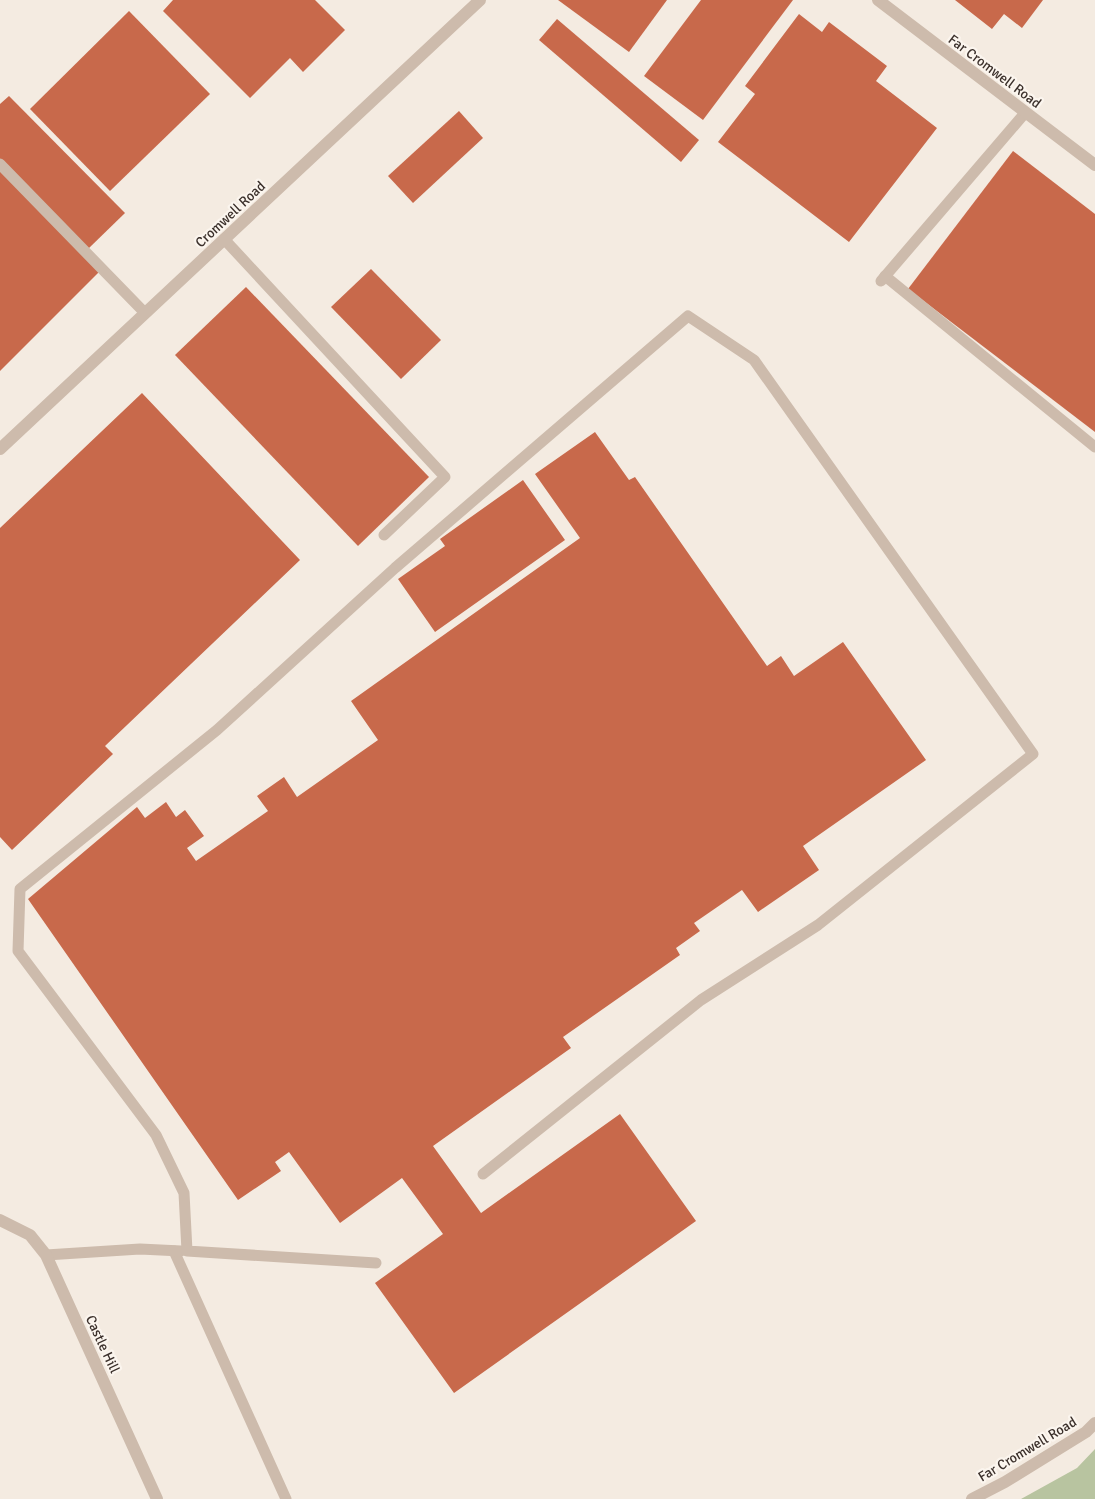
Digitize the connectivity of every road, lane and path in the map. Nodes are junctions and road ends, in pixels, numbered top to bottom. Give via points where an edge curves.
1 (480, 0) edge
2 (878, 0) edge
3 (1025, 113) junction
4 (0, 164) edge
5 (1095, 165) edge
6 (224, 239) junction
7 (145, 313) junction
8 (1095, 447) edge
9 (0, 449) edge
10 (384, 535) dead end
11 (483, 1174) dead end
12 (0, 1220) edge
13 (174, 1251) junction
14 (188, 1252) junction
15 (46, 1255) junction
16 (376, 1263) dead end
17 (1095, 1423) edge
18 (157, 1499) edge
19 (286, 1499) edge
20 (972, 1499) edge

1 - 6 street, Cromwell Road
2 - 3 street, Far Cromwell Road
3 - 5 street, Far Cromwell Road
3 - 8 lane via 883,278
4 - 7 lane
6 - 7 street, Cromwell Road
6 - 10 lane via 445,477
7 - 9 street, Cromwell Road
11 - 14 lane via 701,1000 818,925 1033,754 754,360 688,316 402,561 217,730 20,889 18,950 156,1135 184,1193
12 - 15 street, Castle Hill via 30,1235
13 - 14 lane
13 - 15 lane via 140,1249
13 - 19 lane
14 - 16 lane
15 - 18 street, Castle Hill
17 - 20 street, Far Cromwell Road via 1086,1432

